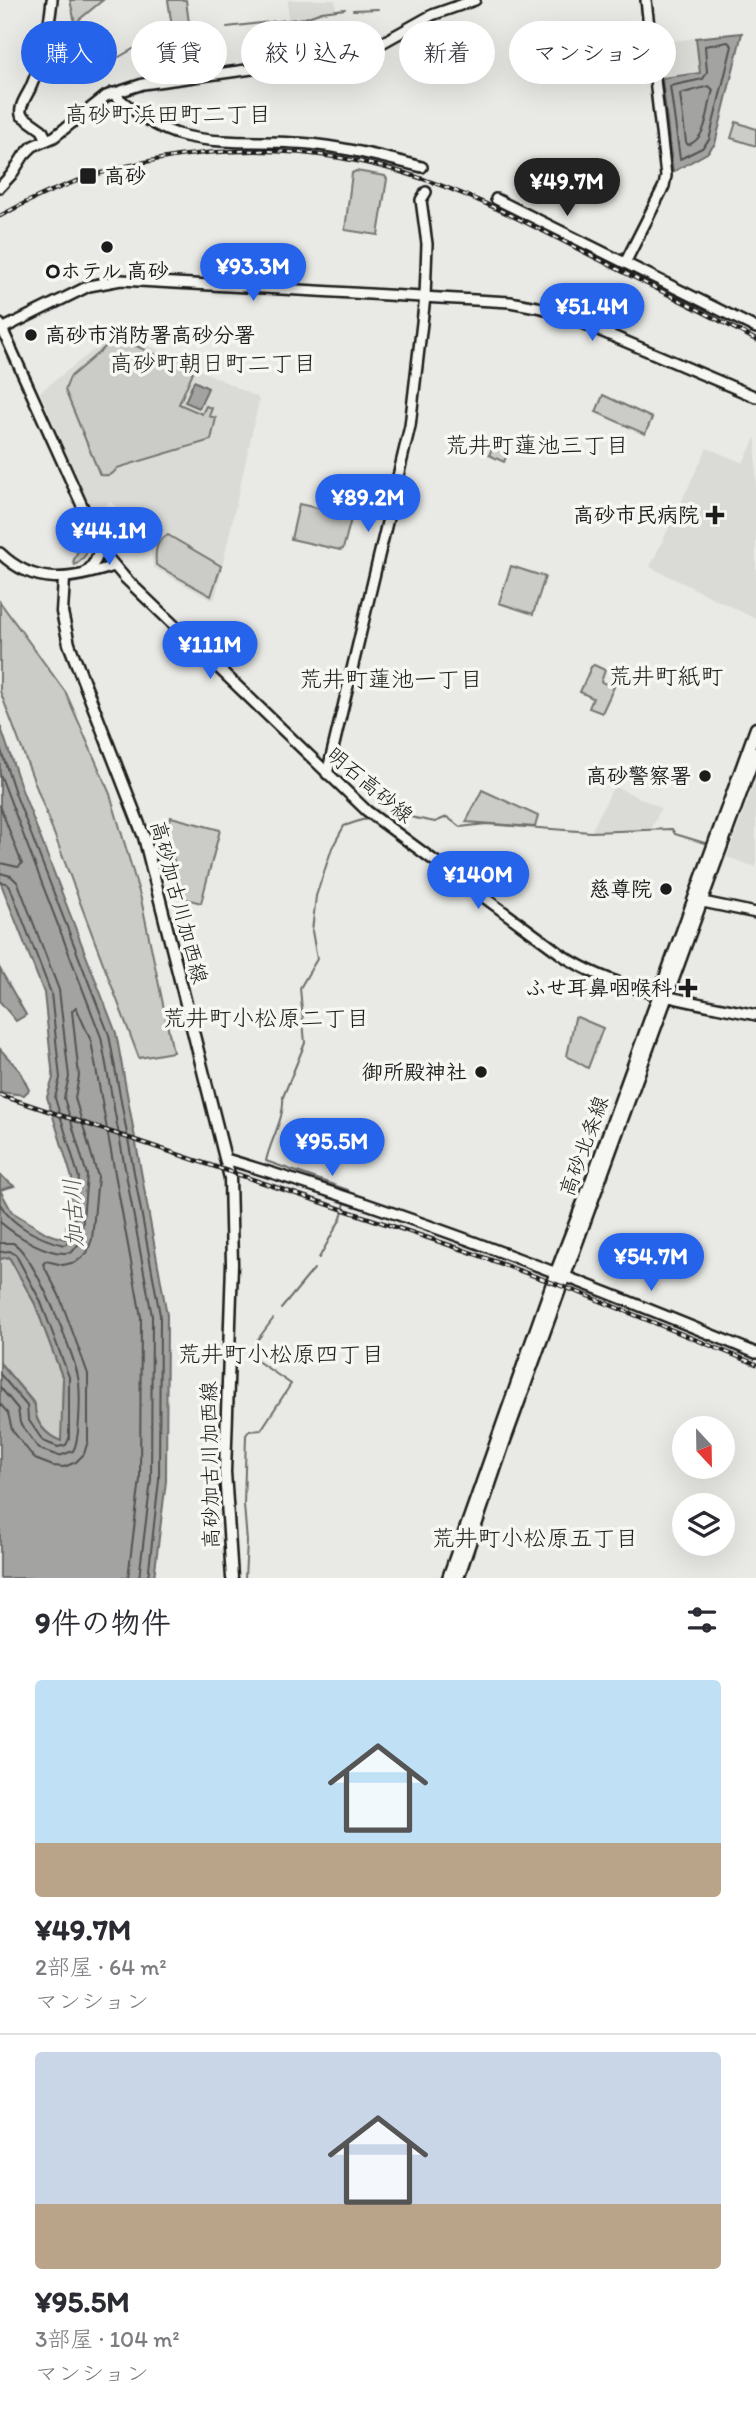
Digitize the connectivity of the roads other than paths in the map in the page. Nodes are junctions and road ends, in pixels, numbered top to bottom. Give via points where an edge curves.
1 (52, 0) edge
2 (475, 0) edge
3 (646, 0) edge
4 (112, 93) junction
5 (47, 140) junction
6 (422, 167) dead end
7 (0, 187) edge
8 (426, 192) dead end
9 (496, 200) dead end
10 (625, 263) junction
11 (425, 297) junction
12 (1, 326) edge
13 (756, 328) edge
14 (756, 397) edge
15 (99, 544) junction
16 (0, 553) edge
17 (114, 566) junction
18 (83, 574) junction
19 (64, 579) junction
20 (756, 727) edge
21 (756, 752) edge
22 (327, 774) junction
23 (703, 902) junction
24 (756, 913) edge
25 (663, 995) junction
26 (756, 1015) edge
27 (226, 1159) junction
28 (561, 1274) junction
29 (756, 1353) edge
30 (232, 1578) edge
31 (449, 1578) edge
32 (458, 1578) edge

1 - 5 street via 45,40 20,110
2 - 4 street via 432,15 348,56 143,84
3 - 10 street via 666,176
4 - 5 street
4 - 6 street via 148,121 183,136 318,145
5 - 7 street via 28,150
8 - 11 street via 421,200 427,244
9 - 10 street
10 - 13 street
11 - 12 street via 121,280 89,286
11 - 14 street via 554,311
11 - 22 street via 405,448
12 - 15 street, 明石高砂線
15 - 17 street, 明石高砂線
15 - 18 street via 99,555
16 - 19 street via 21,569
17 - 18 street
17 - 22 street, 明石高砂線
18 - 19 street
19 - 27 main road, 高砂加古川加西線 via 62,612 69,644 144,836
20 - 25 main road, 高砂北条線
21 - 23 main road, 高砂北条線
22 - 25 street, 明石高砂線 via 367,811 565,957 601,977
23 - 24 street
23 - 25 main road, 高砂北条線
25 - 26 street, 明石高砂線
25 - 28 main road, 高砂北条線
27 - 28 street
27 - 30 main road, 高砂加古川加西線 via 232,1252 225,1472
28 - 29 street
28 - 31 main road, 高砂北条線
28 - 32 main road, 高砂北条線

